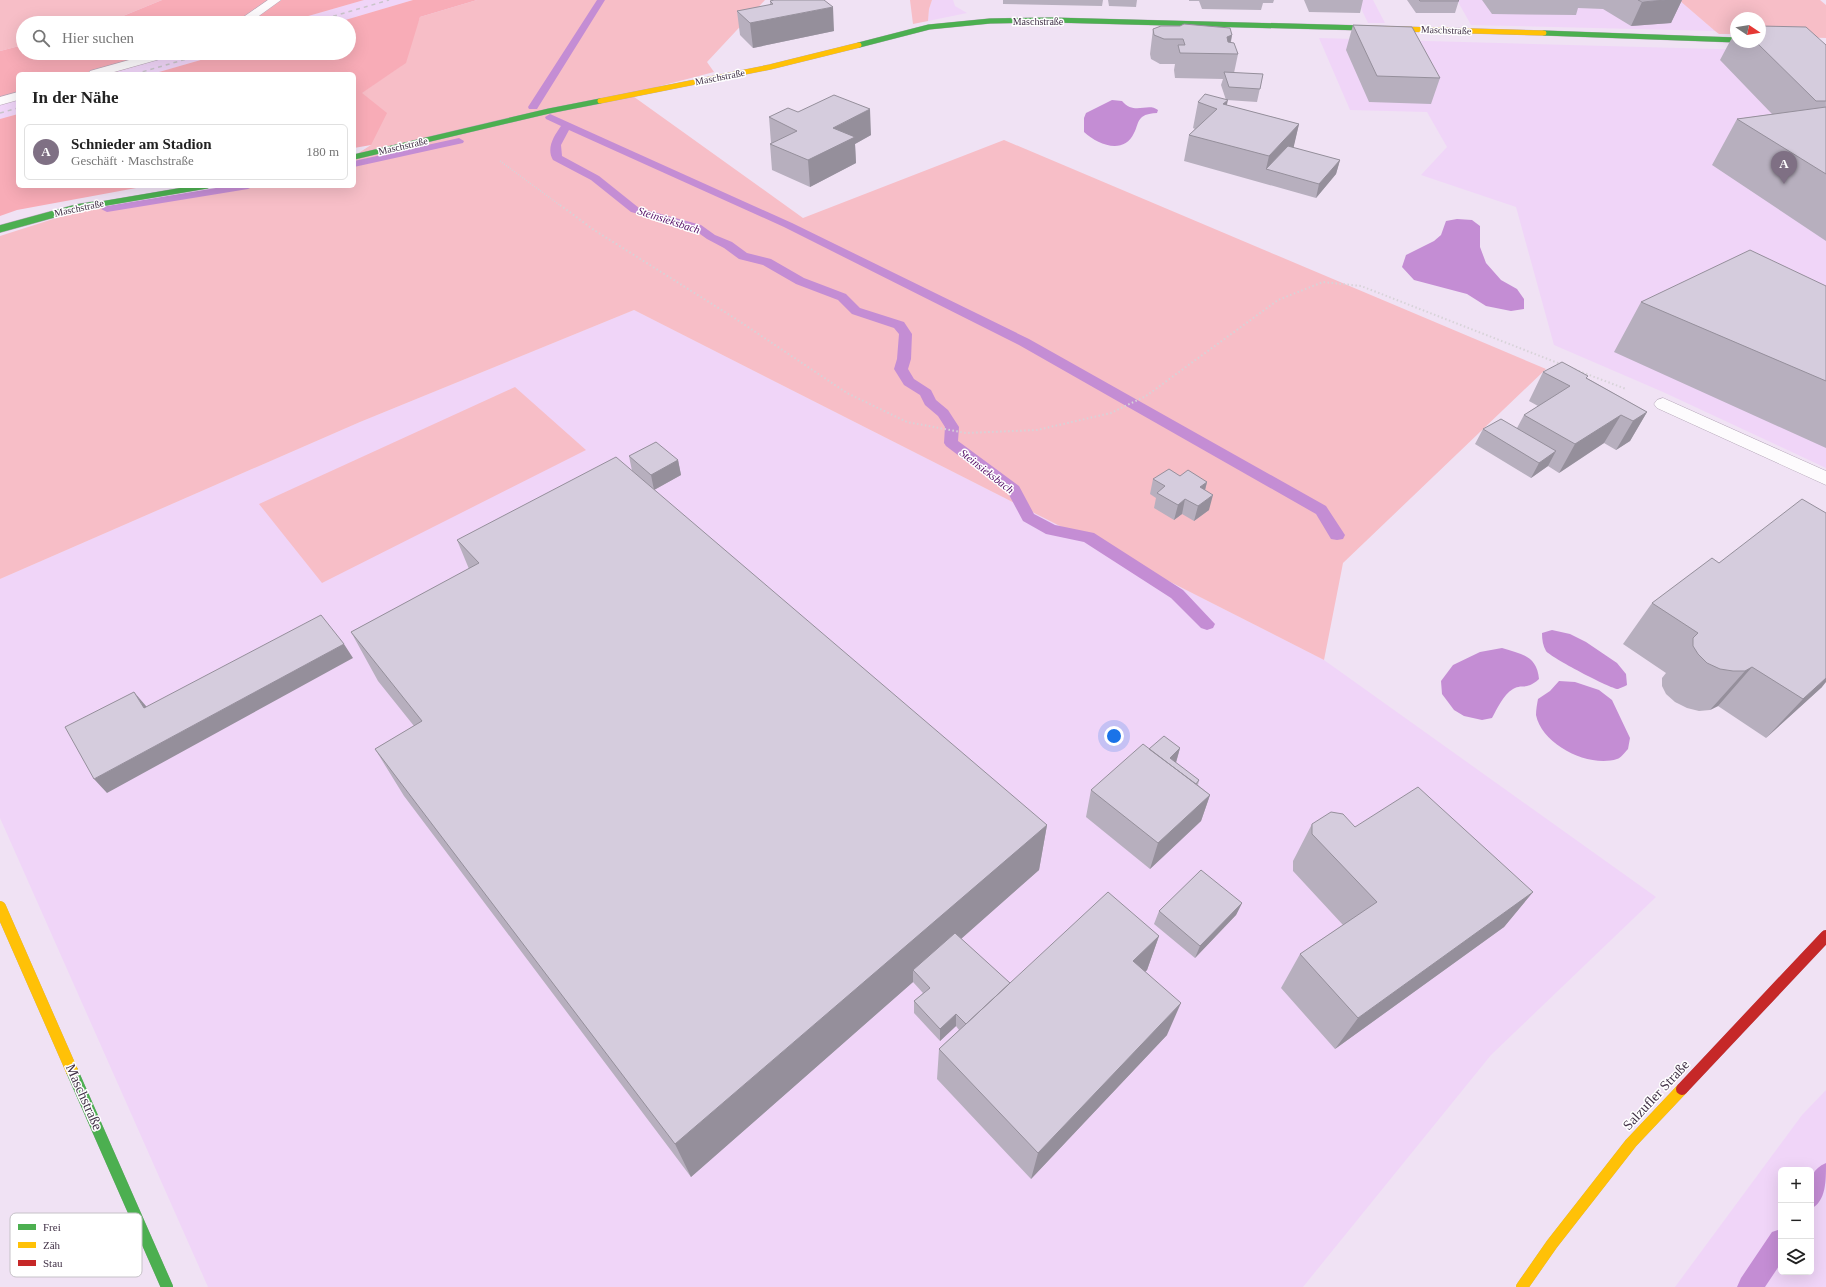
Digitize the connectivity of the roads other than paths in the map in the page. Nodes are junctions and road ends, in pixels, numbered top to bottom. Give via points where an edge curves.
1 (275, 0) edge
2 (251, 16) edge
3 (1730, 40) edge
4 (143, 60) edge
5 (101, 72) edge
6 (16, 97) edge
7 (0, 101) edge
8 (356, 157) edge
9 (194, 188) edge
10 (0, 229) edge
11 (1663, 404) road end
12 (1826, 479) edge
13 (0, 907) edge
14 (1824, 943) edge
15 (134, 1213) edge
16 (142, 1230) edge
17 (167, 1287) edge
18 (1522, 1287) edge

1 - 2 street
3 - 8 street, Maschstraße via 1052,20 990,21 929,27 770,67 549,111
4 - 5 street
6 - 7 street
9 - 10 street, Maschstraße via 91,204 24,220
11 - 12 street
13 - 15 street, Maschstraße
14 - 18 street, Salzufler Straße via 1631,1142
16 - 17 street, Maschstraße

